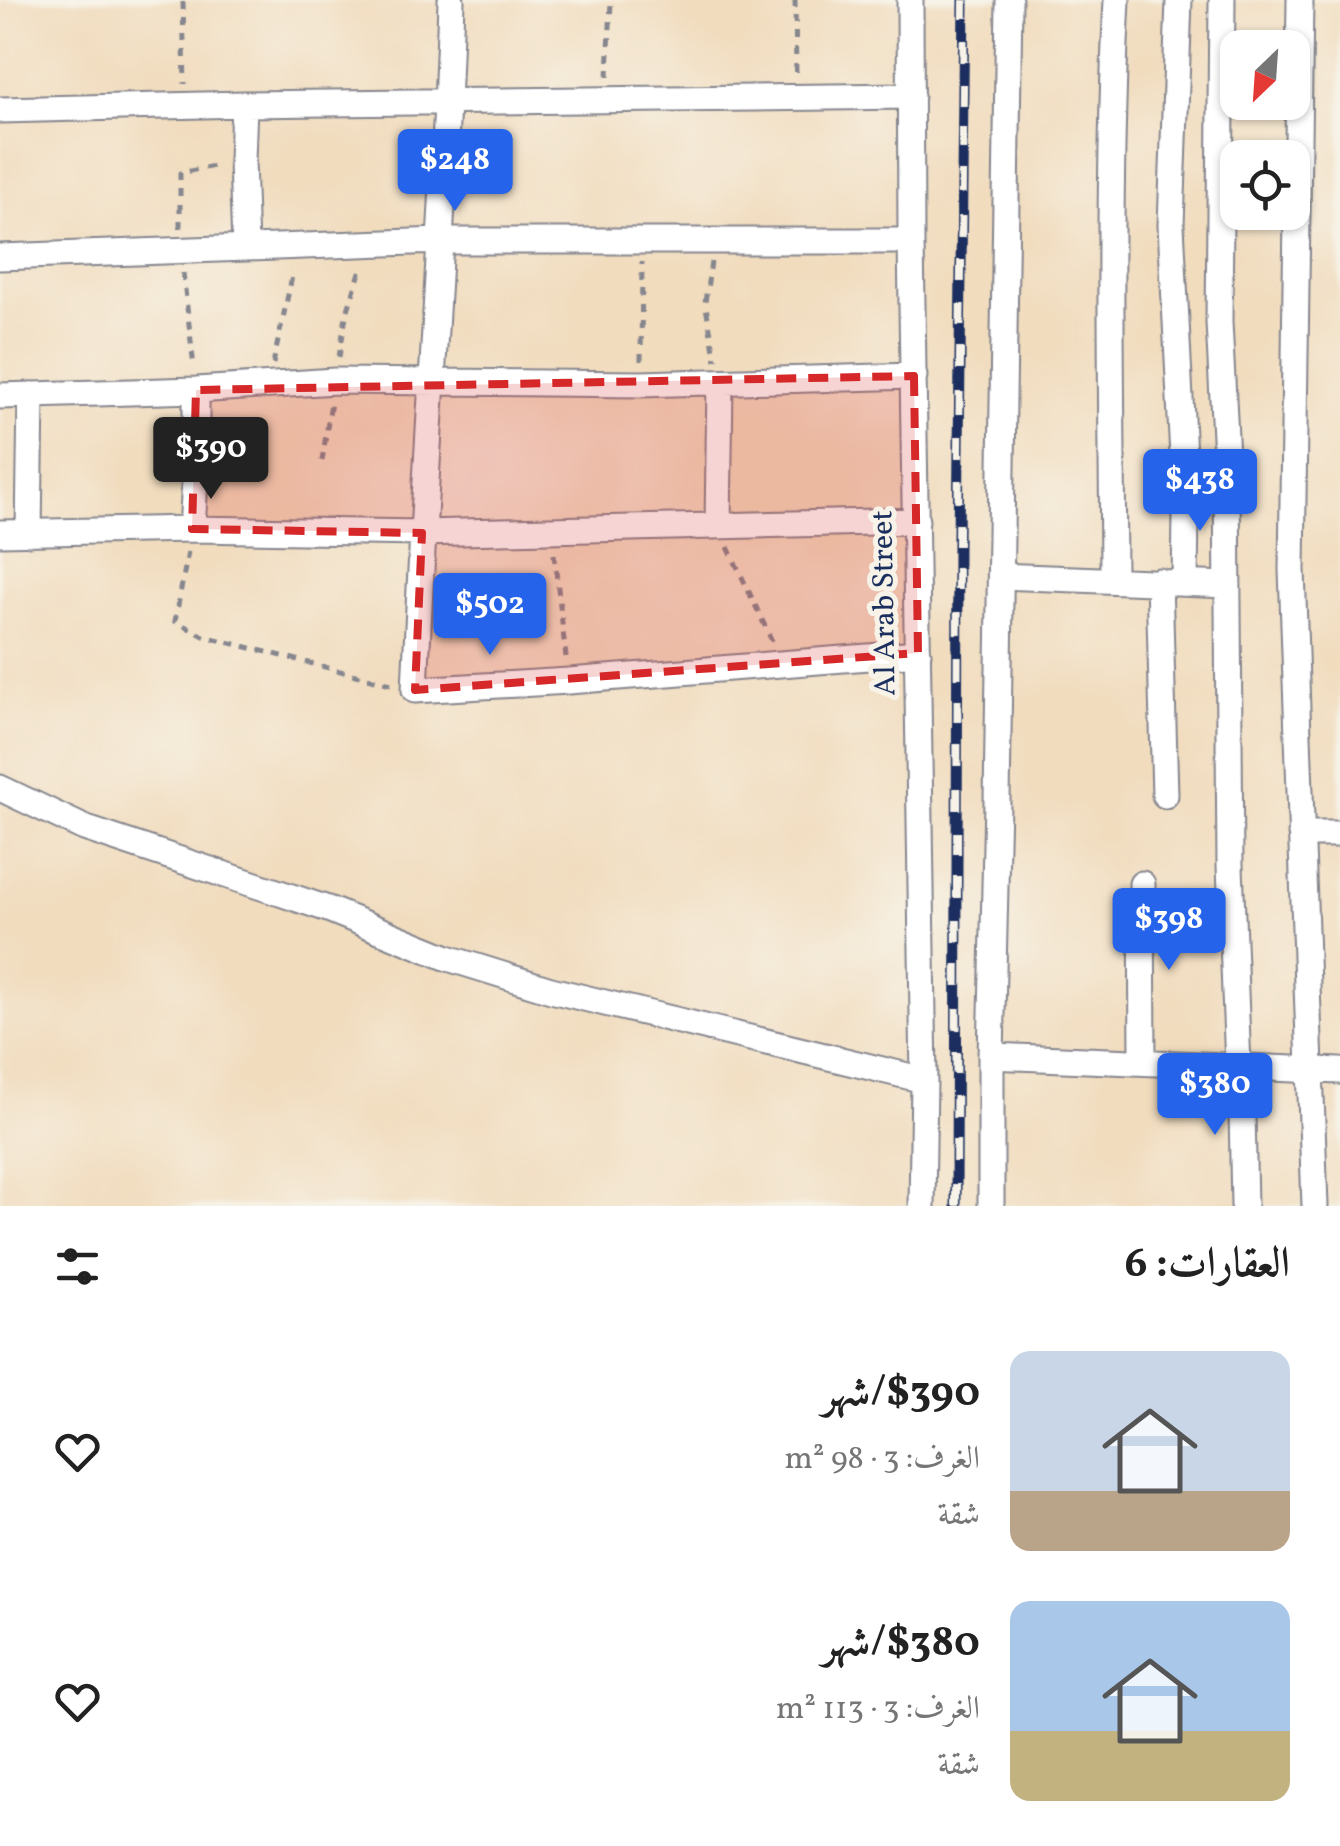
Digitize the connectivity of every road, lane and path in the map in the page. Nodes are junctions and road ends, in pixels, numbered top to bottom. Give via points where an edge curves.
1 (450, 0) edge
2 (611, 0) edge
3 (794, 0) edge
4 (910, 0) edge
5 (1009, 0) edge
6 (1117, 0) edge
7 (1178, 0) edge
8 (1222, 0) edge
9 (1300, 0) edge
10 (183, 2) edge
11 (911, 96) junction
12 (796, 98) junction
13 (607, 100) junction
14 (448, 102) junction
15 (244, 104) junction
16 (186, 105) junction
17 (0, 110) edge
18 (642, 241) junction
19 (714, 241) junction
20 (911, 241) junction
21 (440, 242) junction
22 (368, 244) junction
23 (298, 246) junction
24 (245, 248) junction
25 (0, 256) edge
26 (914, 376) junction
27 (335, 381) junction
28 (431, 382) junction
29 (720, 382) junction
30 (641, 384) junction
31 (269, 386) junction
32 (196, 390) junction
33 (0, 396) edge
34 (31, 396) junction
35 (322, 461) dead end
36 (916, 520) junction
37 (718, 526) junction
38 (192, 529) junction
39 (551, 531) junction
40 (0, 533) edge
41 (29, 533) junction
42 (422, 534) junction
43 (1000, 576) junction
44 (1112, 580) junction
45 (1172, 582) junction
46 (1228, 586) junction
47 (918, 653) junction
48 (782, 664) junction
49 (569, 681) junction
50 (415, 690) junction
51 (0, 788) edge
52 (1165, 795) dead end
53 (1301, 834) junction
54 (1340, 834) edge
55 (1142, 884) dead end
56 (991, 1056) junction
57 (1143, 1062) junction
58 (1238, 1067) junction
59 (1311, 1070) junction
60 (1340, 1071) edge
61 (924, 1080) junction
62 (922, 1206) edge
63 (991, 1206) edge
64 (1244, 1206) edge
65 (1315, 1206) edge

1 - 14 street
2 - 13 path
3 - 12 path
4 - 11 street, Al Arab Street
5 - 43 street
6 - 44 street via 1110,208
7 - 45 street via 1172,225 1186,514
8 - 46 street via 1219,322
9 - 53 street via 1292,570
10 - 16 path
11 - 12 street
11 - 20 street, Al Arab Street
12 - 13 street
13 - 14 street
14 - 15 street
14 - 21 street
15 - 16 street
15 - 24 street
16 - 17 street
18 - 19 street
18 - 21 street
18 - 30 path
19 - 20 street
19 - 29 path via 705,302
20 - 26 street, Al Arab Street
21 - 22 street
21 - 28 street
22 - 23 street
22 - 27 path
23 - 24 street
23 - 31 path
24 - 25 street
26 - 29 street
26 - 36 street, Al Arab Street
27 - 28 street
27 - 31 street
27 - 35 path
28 - 30 street
28 - 42 street
29 - 30 street
29 - 37 street
31 - 32 street
32 - 34 street
32 - 38 street
33 - 34 street
34 - 41 street
36 - 37 street
36 - 47 street, Al Arab Street
37 - 39 street
37 - 48 path
38 - 41 street
38 - 42 street
38 - 50 path via 175,621 204,636
39 - 42 street
39 - 49 path
40 - 41 street
42 - 50 street
43 - 44 street
43 - 56 street
44 - 45 street
45 - 46 street
45 - 52 street
46 - 58 street
47 - 48 street
47 - 61 street, Al Arab Street
48 - 49 street
49 - 50 street
51 - 61 street via 84,828 328,909 448,958 552,990
53 - 54 street
53 - 59 street
55 - 57 street
56 - 57 street
56 - 63 street
57 - 58 street
58 - 59 street
58 - 64 street
59 - 60 street
59 - 65 street
61 - 62 street, Al Arab Street

